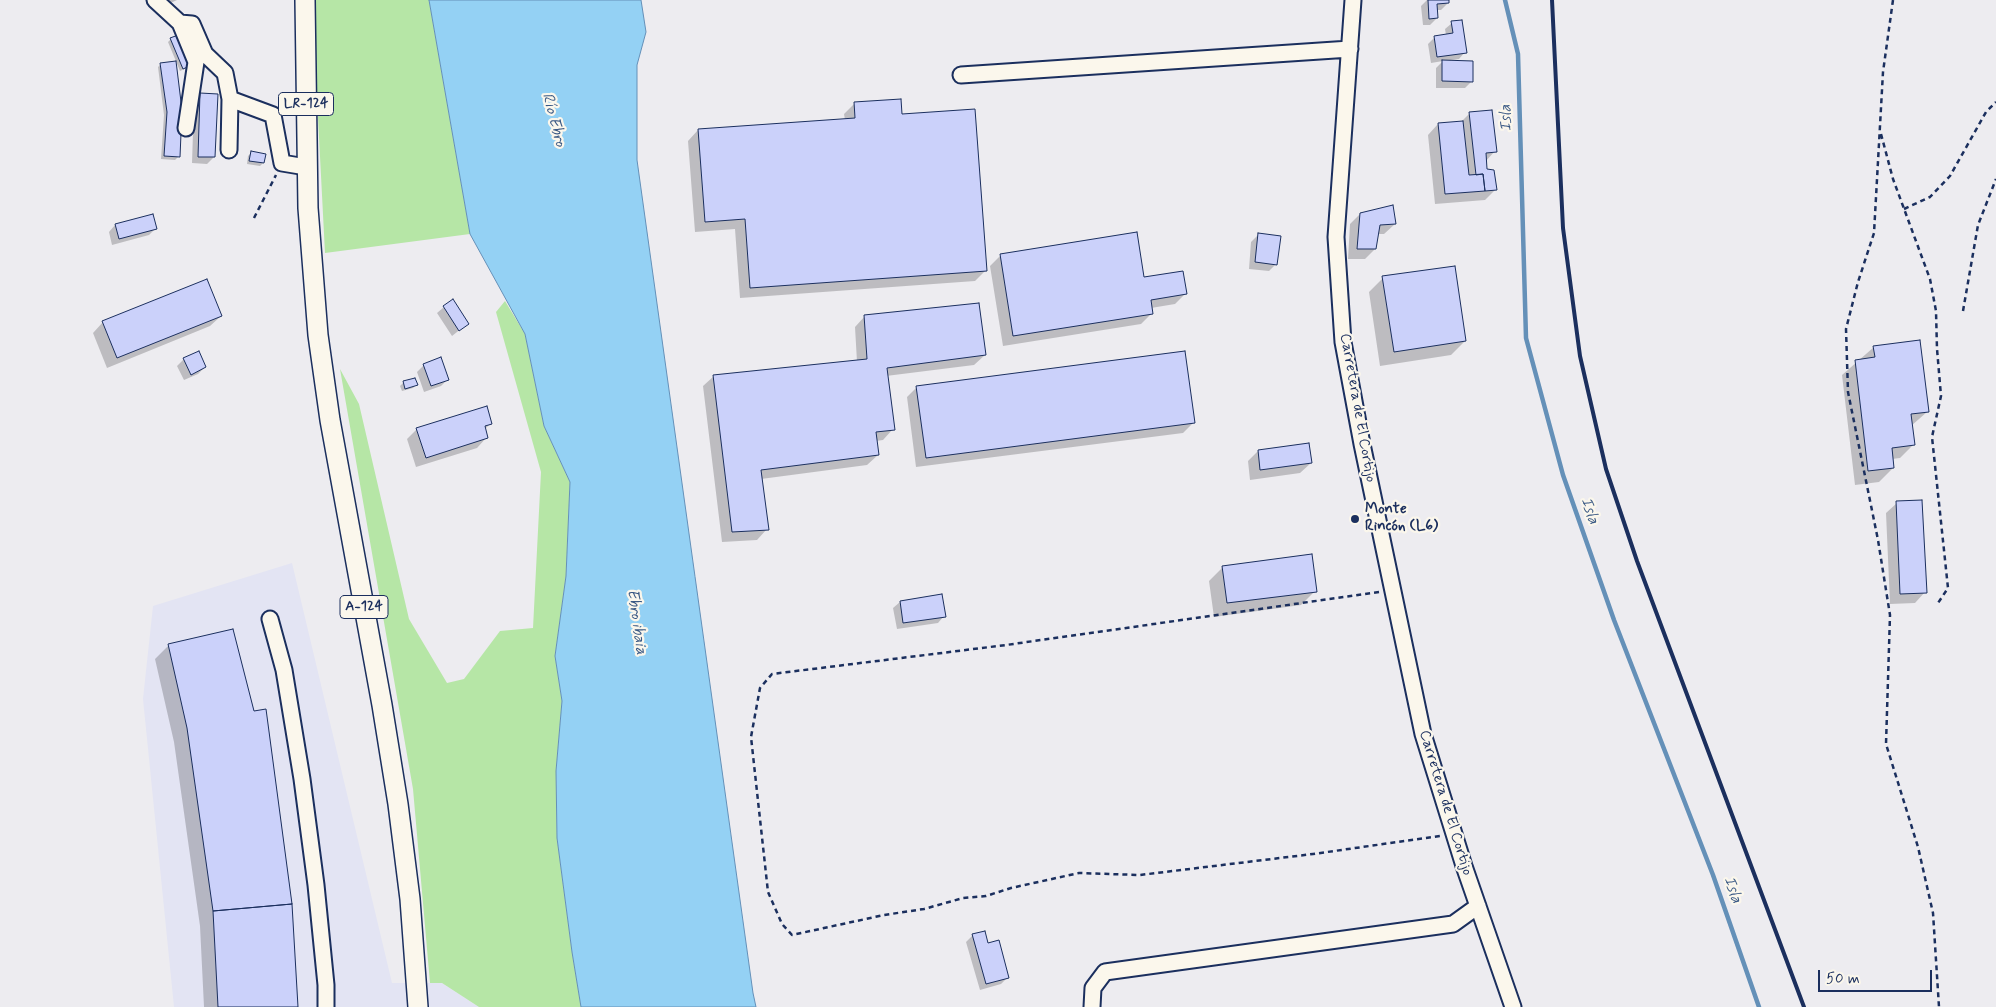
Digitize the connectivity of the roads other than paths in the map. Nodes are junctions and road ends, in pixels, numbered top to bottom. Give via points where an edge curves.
1 (155, 0) edge
2 (305, 0) edge
3 (1353, 0) edge
4 (180, 23) junction
5 (1350, 49) junction
6 (961, 75) dead end
7 (230, 99) junction
8 (186, 128) dead end
9 (229, 150) dead end
10 (306, 166) junction
11 (308, 208) joint
12 (270, 619) dead end
13 (1478, 906) junction
14 (326, 1007) edge
15 (418, 1007) edge
16 (1092, 1007) edge
17 (1513, 1007) edge

1 - 4 street
2 - 10 main road, LR-124
3 - 5 street, Carretera de El Cortijo
4 - 7 street via 192,24 205,54 225,73
4 - 8 street via 196,62
5 - 6 street
5 - 13 street, Carretera de El Cortijo via 1336,236 1343,342 1423,734
7 - 9 street
7 - 10 street via 273,115 282,163
10 - 11 main road, LR-124
11 - 15 main road, A-124 via 320,354 398,804 410,899
12 - 14 street via 284,670 302,779 316,885
13 - 16 street via 1453,924 1105,972 1093,988
13 - 17 street, Carretera de El Cortijo

